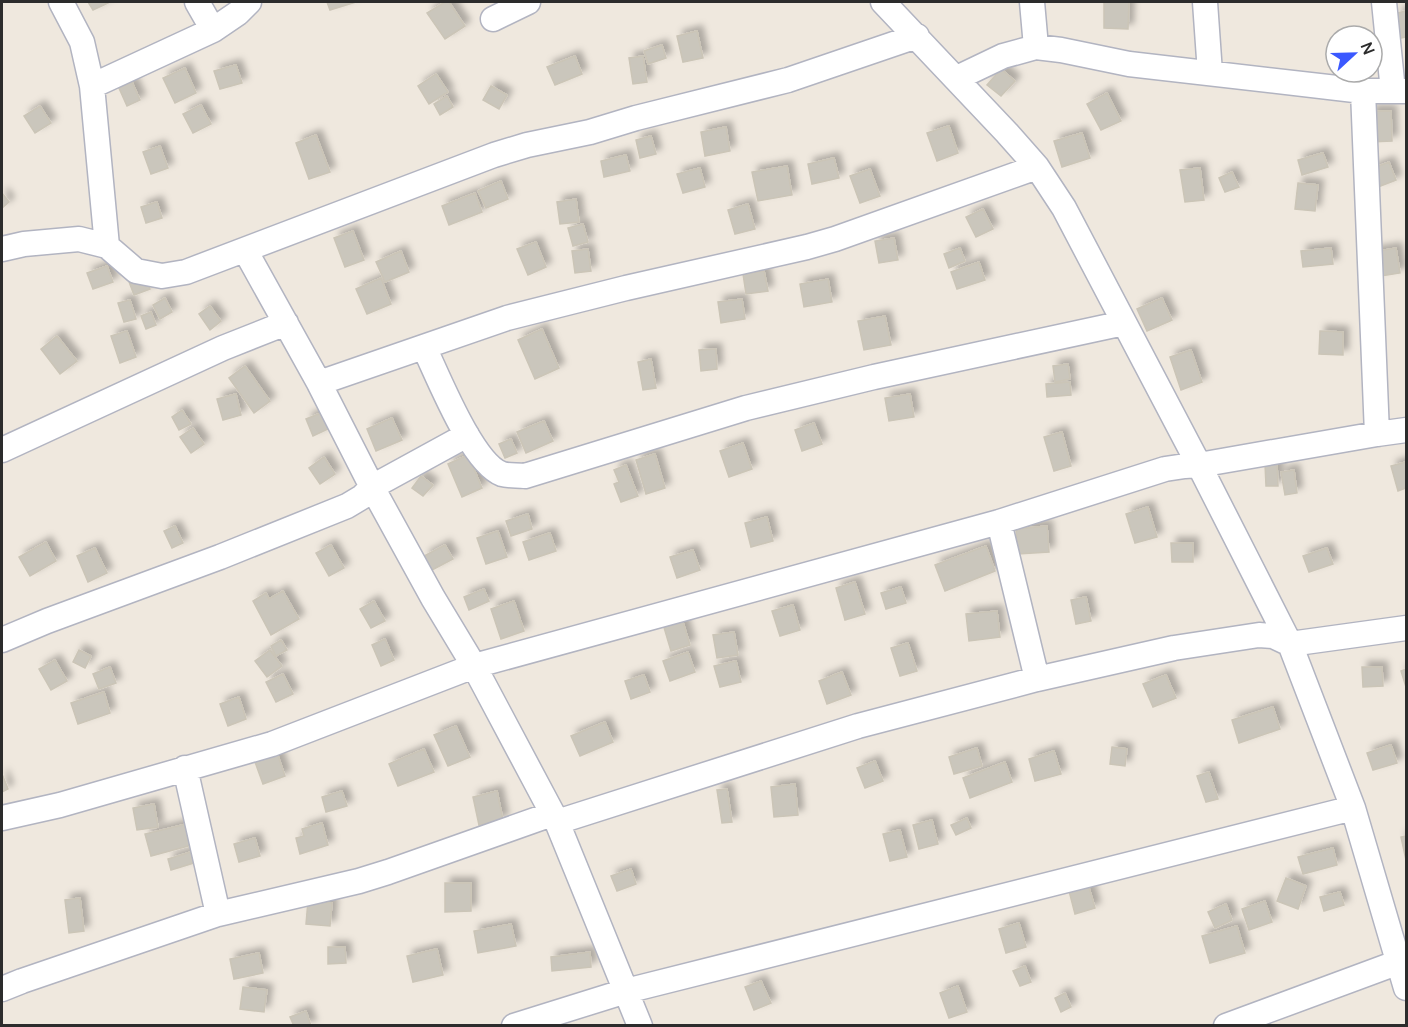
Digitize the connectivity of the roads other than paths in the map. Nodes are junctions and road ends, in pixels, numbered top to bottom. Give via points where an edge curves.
1 (61, 2) edge
2 (197, 2) edge
3 (249, 2) edge
4 (528, 2) edge
5 (883, 2) edge
6 (1032, 2) edge
7 (1204, 2) edge
8 (1384, 2) edge
9 (493, 19) dead end
10 (213, 30) junction
11 (917, 36) junction
12 (1036, 47) junction
13 (1210, 73) junction
14 (957, 78) junction
15 (92, 86) junction
16 (1363, 91) junction
17 (1400, 91) edge
18 (1037, 167) junction
19 (107, 246) junction
20 (2, 249) edge
21 (245, 250) junction
22 (286, 323) junction
23 (1124, 323) junction
24 (424, 347) junction
25 (319, 383) junction
26 (1407, 430) edge
27 (1377, 434) junction
28 (466, 435) junction
29 (2, 450) edge
30 (1199, 465) junction
31 (372, 487) junction
32 (999, 522) junction
33 (1407, 628) edge
34 (2, 640) edge
35 (1290, 644) junction
36 (474, 666) junction
37 (1037, 679) junction
38 (185, 768) junction
39 (1353, 808) junction
40 (2, 818) edge
41 (554, 818) junction
42 (218, 914) junction
43 (1399, 962) junction
44 (1407, 988) edge
45 (2, 989) edge
46 (626, 991) junction
47 (514, 1026) edge
48 (640, 1026) edge
49 (1226, 1026) edge

1 - 15 street via 81,42
2 - 10 street
3 - 10 street
4 - 9 street
5 - 11 street
6 - 12 street
7 - 13 street
8 - 17 street
10 - 15 street
11 - 14 street
11 - 21 street via 788,80 494,155
12 - 13 street via 1129,64
12 - 14 street via 1004,56
13 - 16 street
14 - 18 street
15 - 19 street
16 - 17 street
16 - 27 street
18 - 23 street via 1064,208
18 - 24 street via 835,239 507,318
19 - 20 street via 79,238
19 - 21 street via 136,271 162,276 186,272
21 - 22 street
22 - 25 street
22 - 29 street
23 - 28 street via 746,408 525,476 502,474 485,462
23 - 30 street
24 - 25 street
24 - 28 street
25 - 31 street
26 - 27 street
27 - 30 street
28 - 31 street
30 - 32 street via 1165,469
30 - 35 street
31 - 34 street via 347,506
31 - 36 street
32 - 36 street
32 - 37 street
33 - 35 street
35 - 37 street via 1259,635 1174,648
35 - 39 street
36 - 38 street via 273,744
36 - 41 street
37 - 41 street via 858,726
38 - 40 street
38 - 42 street
39 - 43 street
39 - 46 street
41 - 42 street via 388,873
41 - 46 street
42 - 45 street
43 - 44 street
43 - 49 street
46 - 47 street
46 - 48 street

